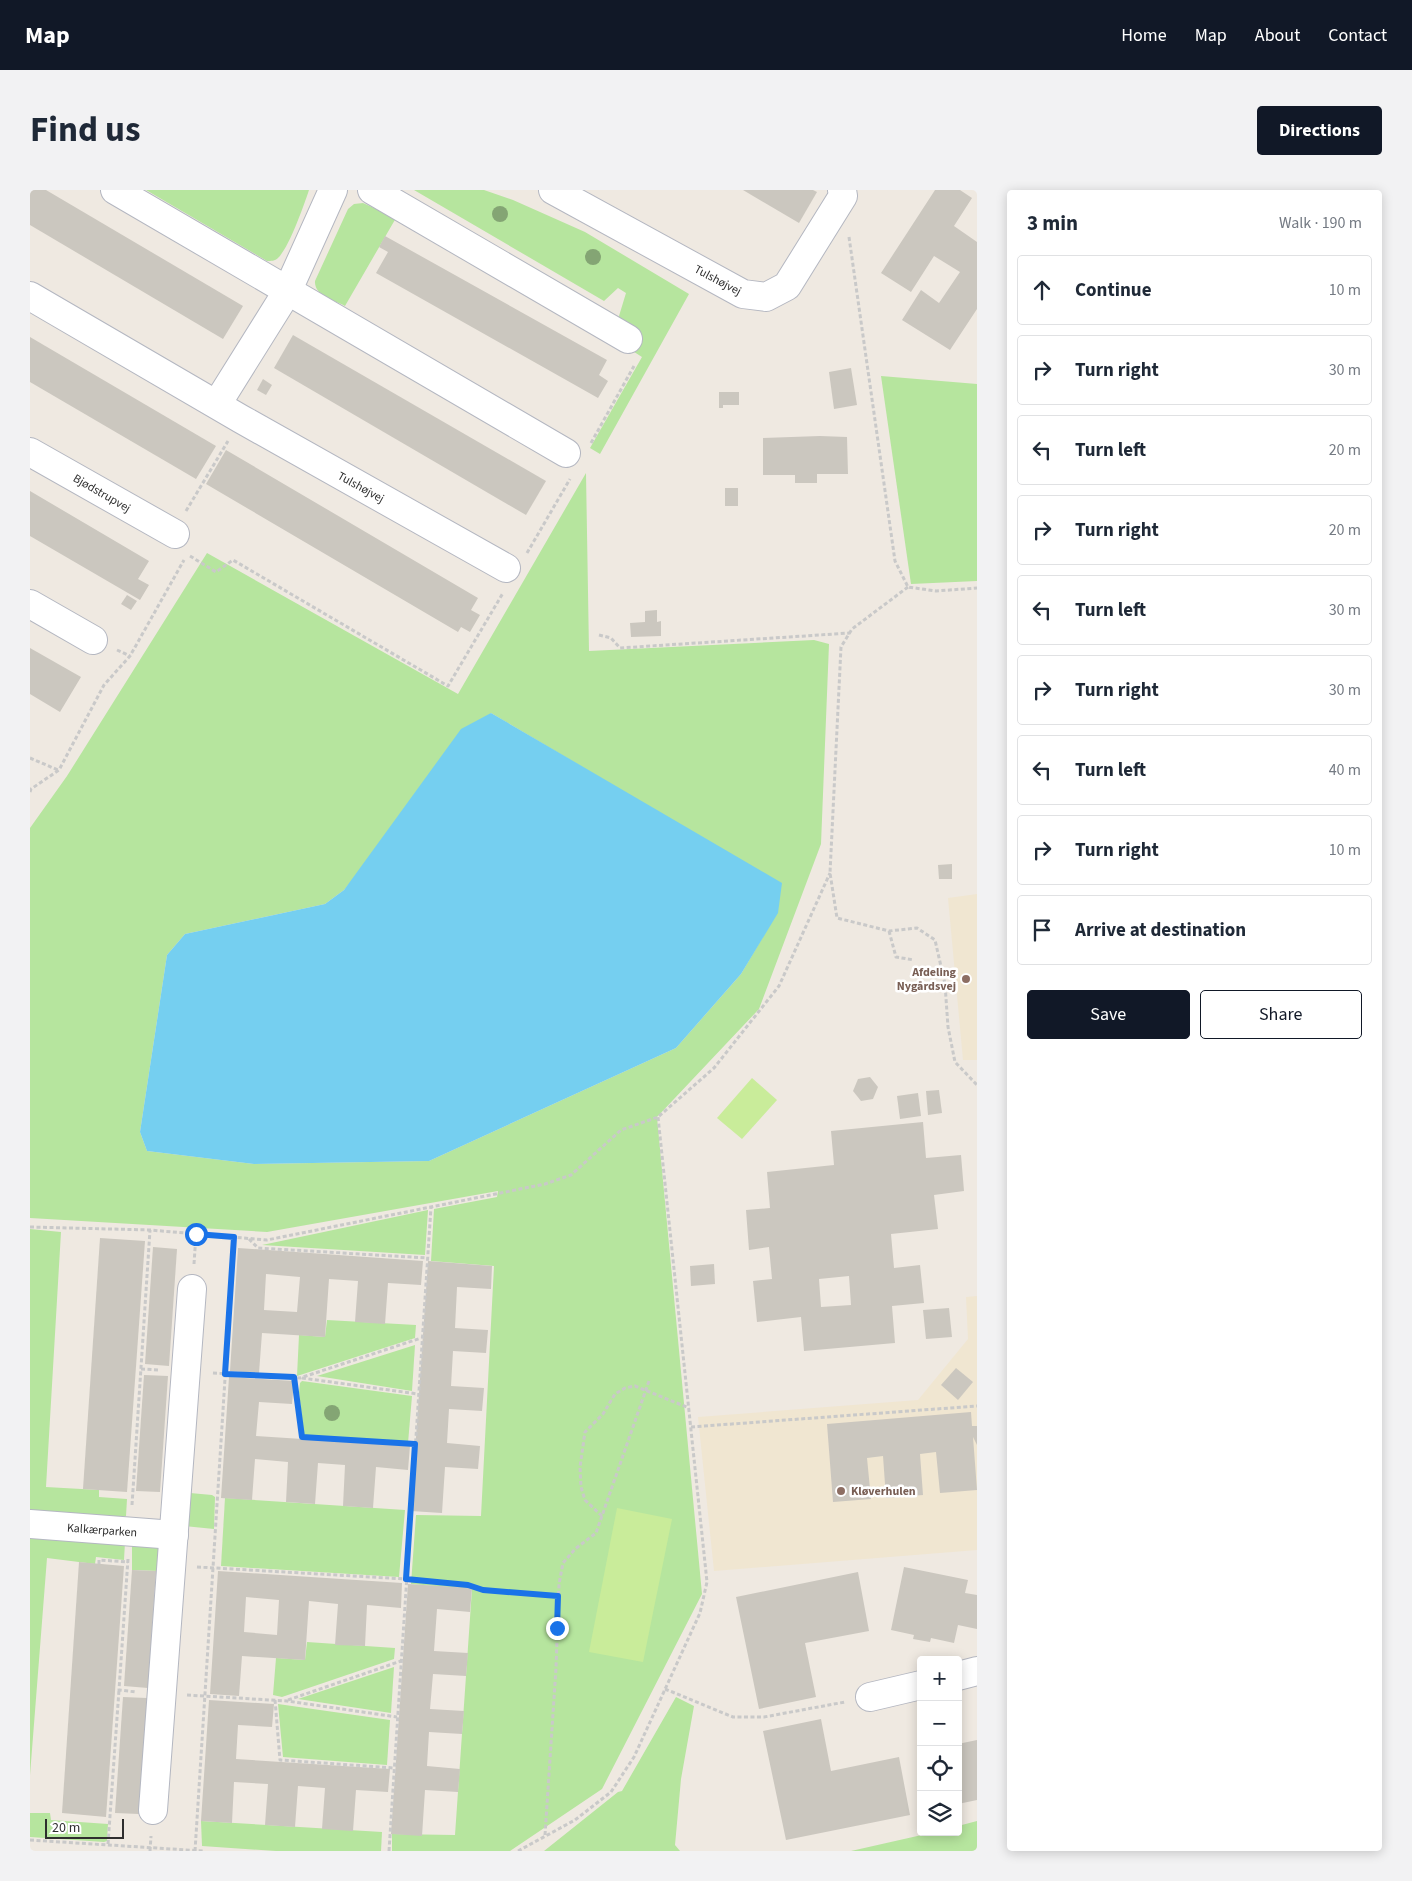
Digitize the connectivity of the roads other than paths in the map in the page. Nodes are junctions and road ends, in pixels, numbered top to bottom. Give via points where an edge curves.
1 (115, 190) edge
2 (333, 190) edge
3 (372, 190) edge
4 (553, 190) edge
5 (843, 193) edge
6 (287, 292) junction
7 (30, 296) edge
8 (628, 339) dead end
9 (217, 404) junction
10 (30, 452) edge
11 (566, 453) dead end
12 (174, 534) road end
13 (506, 568) dead end
14 (30, 604) edge
15 (94, 640) dead end
16 (192, 1289) dead end
17 (30, 1524) edge
18 (174, 1535) junction
19 (977, 1671) edge
20 (962, 1675) edge
21 (917, 1686) edge
22 (870, 1697) road end
23 (153, 1810) dead end

1 - 6 street
2 - 6 street
3 - 8 street
4 - 5 street, Tulshøjvej via 743,294 766,298 787,286
6 - 9 street
6 - 11 street
7 - 9 street, Tulshøjvej
9 - 13 street, Tulshøjvej
10 - 12 street, Bjødstrupvej
14 - 15 street
16 - 18 street
17 - 18 street, Kalkærparken
18 - 23 street
19 - 20 street
21 - 22 street

